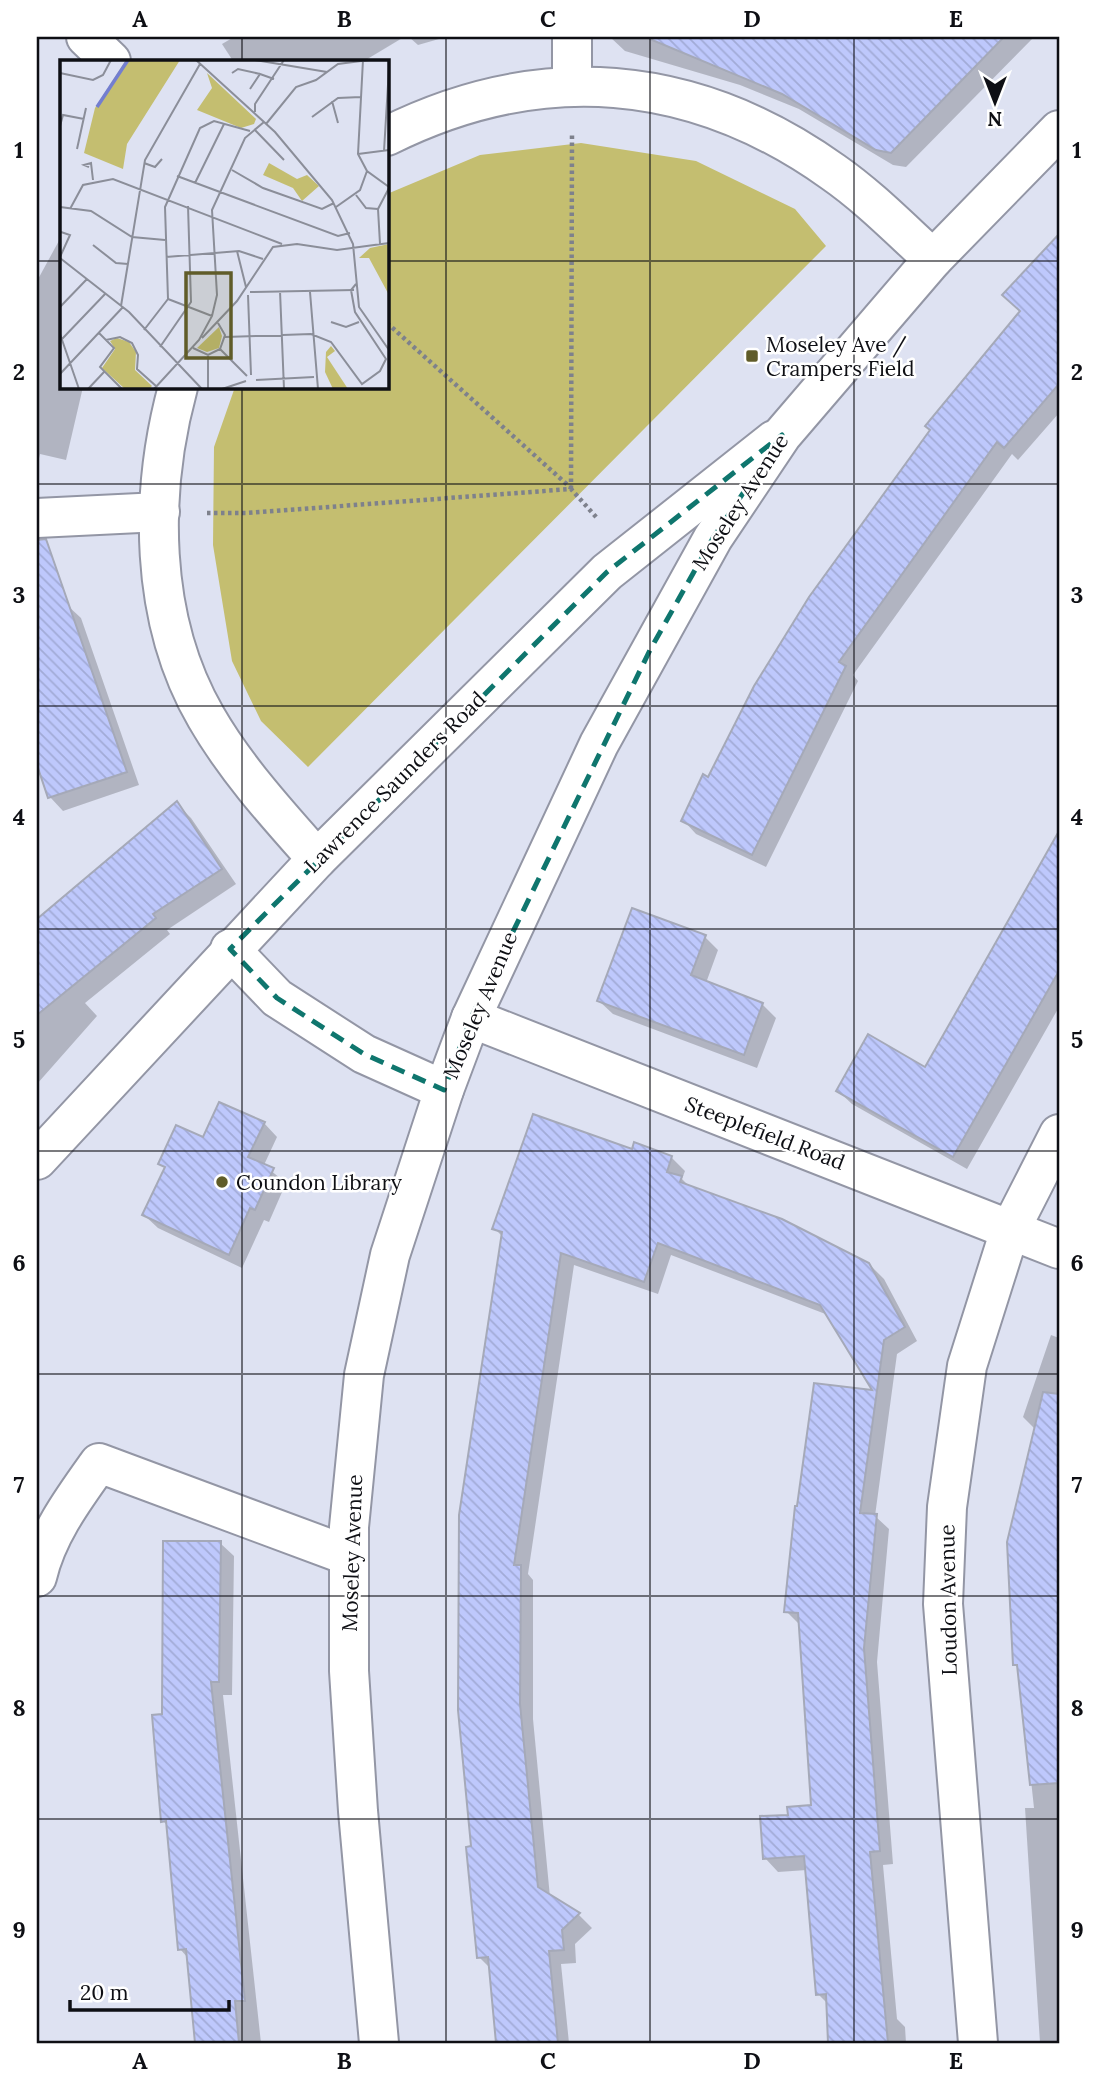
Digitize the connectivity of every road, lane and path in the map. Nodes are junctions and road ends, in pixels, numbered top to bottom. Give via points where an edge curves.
1 (86, 37) edge
2 (572, 37) edge
3 (110, 60) edge
4 (572, 85) junction
5 (1059, 130) edge
6 (388, 136) edge
7 (933, 259) junction
8 (388, 324) edge
9 (178, 388) edge
10 (782, 435) junction
11 (571, 489) junction
12 (160, 512) junction
13 (37, 518) edge
14 (628, 555) junction
15 (317, 859) junction
16 (230, 949) junction
17 (471, 1018) junction
18 (443, 1090) junction
19 (1059, 1134) edge
20 (37, 1160) edge
21 (1010, 1230) junction
22 (1059, 1249) edge
23 (349, 1556) junction
24 (37, 1577) edge
25 (379, 2043) edge
26 (978, 2043) edge

1 - 3 street
2 - 4 street
4 - 6 street via 456,107
4 - 7 street via 666,95 748,124 833,172
4 - 11 path
5 - 7 street, Moseley Avenue
7 - 10 street, Moseley Avenue
8 - 11 path
9 - 12 street via 161,470
10 - 14 street, Lawrence Saunders Road
10 - 17 street, Moseley Avenue via 713,538 599,744
11 - 12 path via 247,513
11 - 14 path
12 - 13 street
12 - 15 street via 160,570 169,621 195,694 234,758
14 - 15 street, Lawrence Saunders Road
15 - 16 street, Lawrence Saunders Road
16 - 18 street via 277,998 364,1054
16 - 20 street, Lawrence Saunders Road
17 - 18 street, Moseley Avenue
17 - 21 street, Steeplefield Road
18 - 23 street, Moseley Avenue via 390,1255 364,1375
19 - 21 street, Loudon Avenue
21 - 22 street, Steeplefield Road
21 - 26 street, Loudon Avenue via 967,1366 947,1507 944,1576 953,1761
23 - 24 street via 99,1463 67,1507
23 - 25 street, Moseley Avenue via 349,1671

